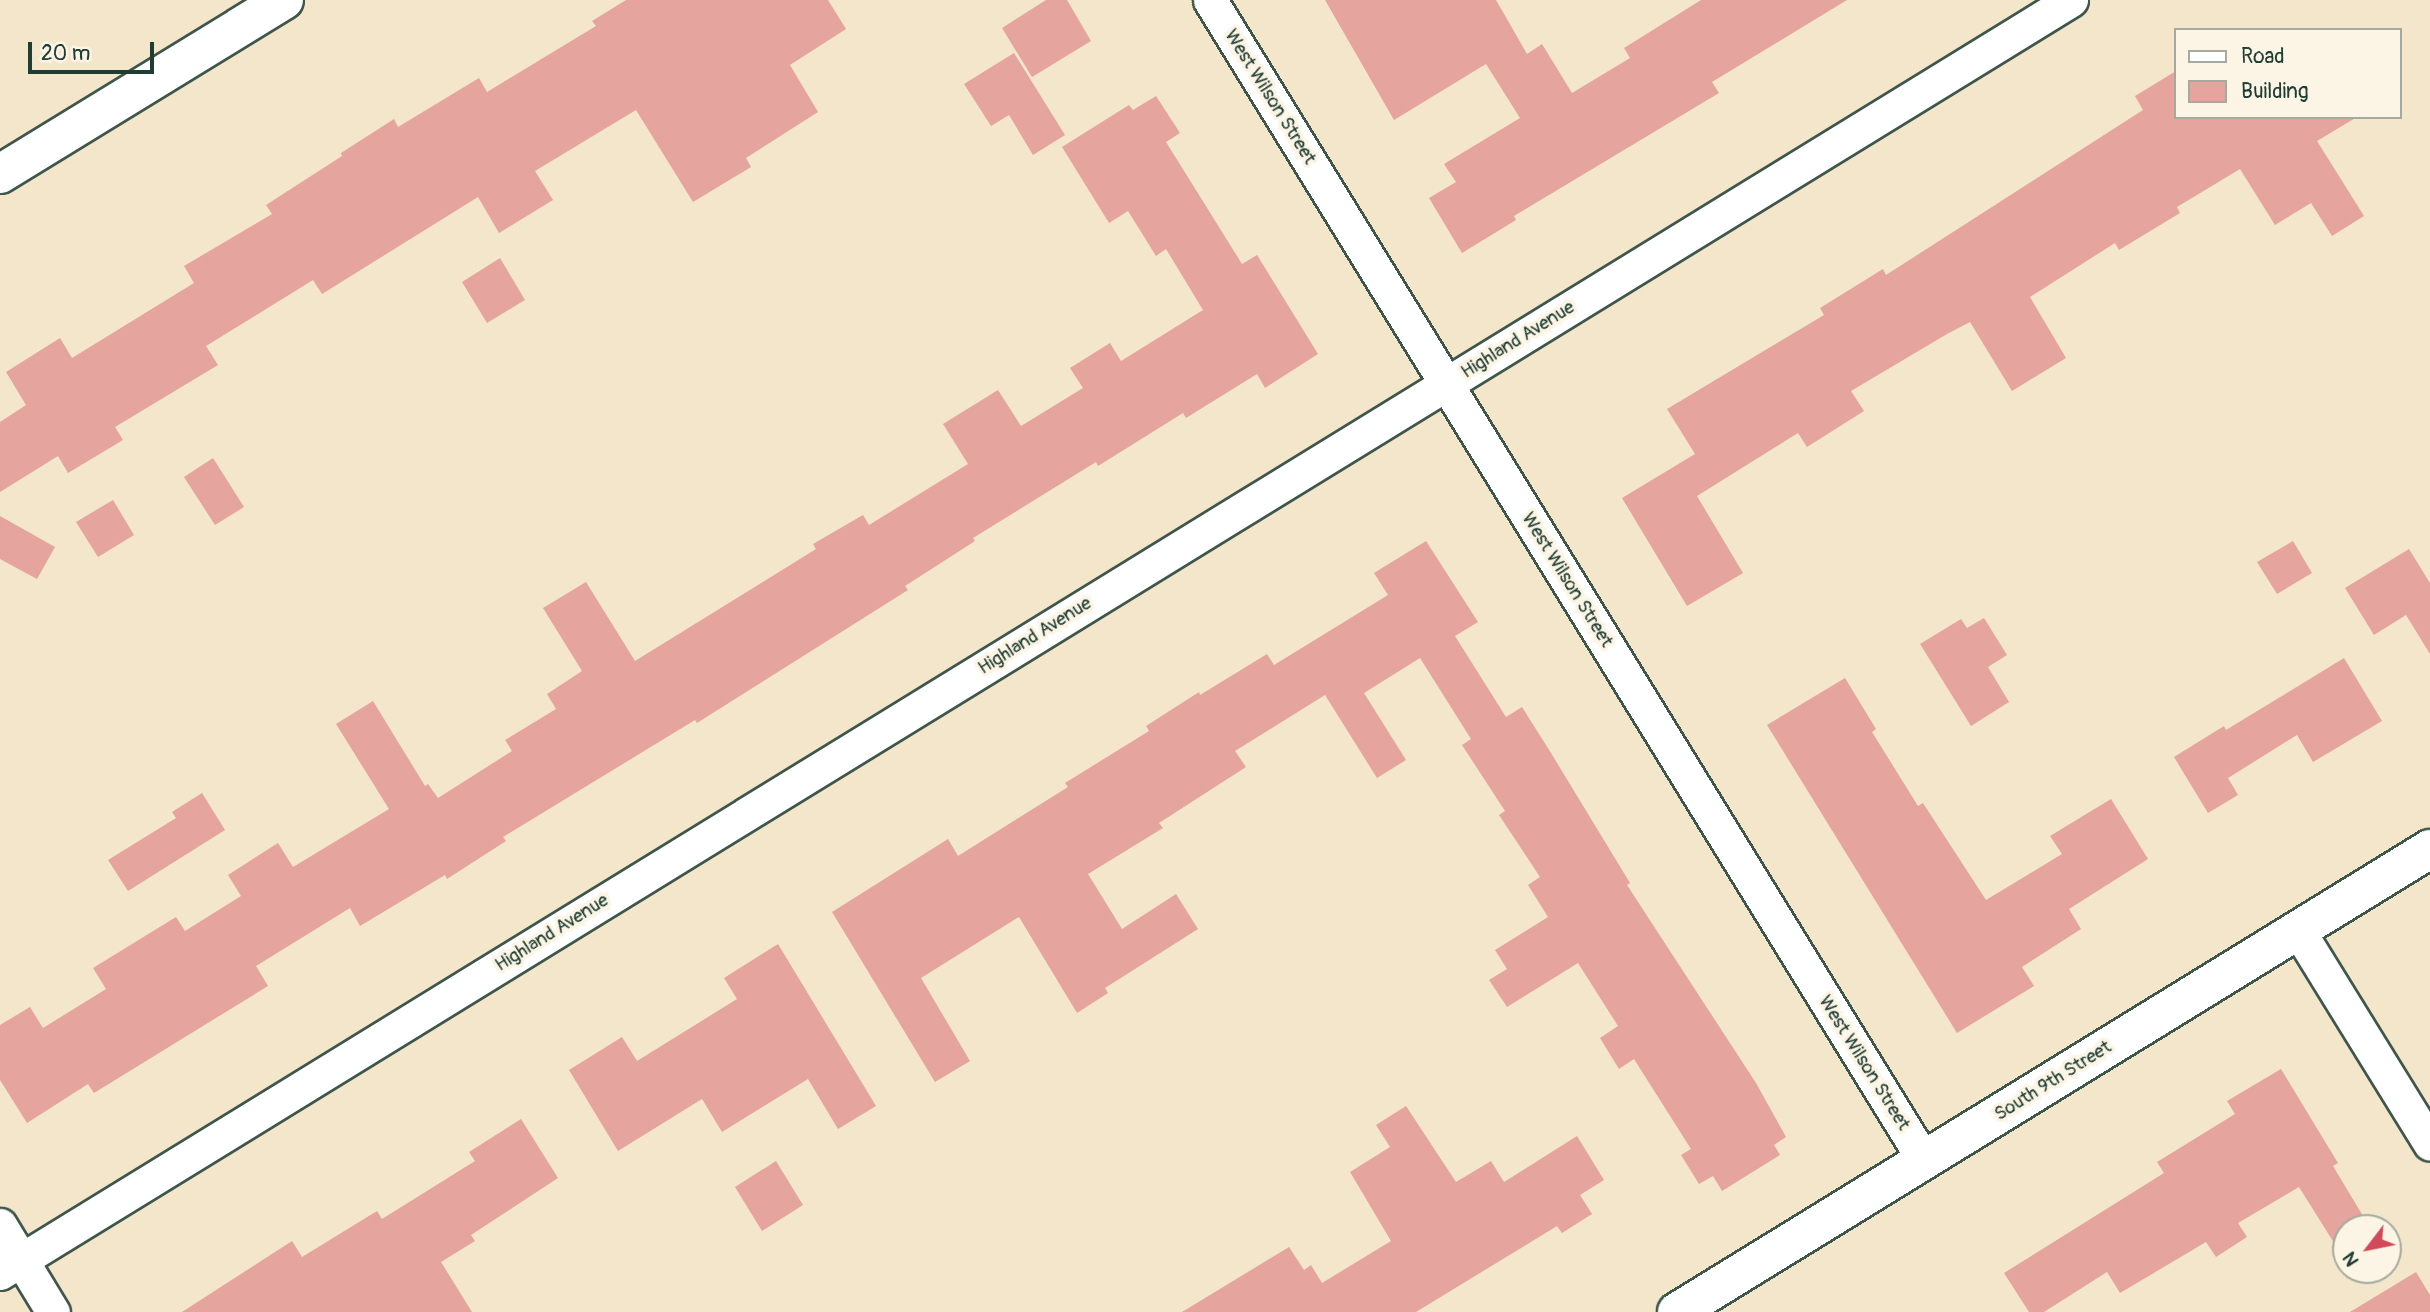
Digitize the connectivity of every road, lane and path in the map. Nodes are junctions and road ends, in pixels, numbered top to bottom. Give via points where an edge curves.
1 (284, 0) edge
2 (1210, 0) edge
3 (2071, 0) edge
4 (0, 174) edge
5 (1446, 384) junction
6 (2430, 849) edge
7 (2298, 930) junction
8 (2430, 1144) edge
9 (1924, 1160) junction
10 (0, 1225) edge
11 (11, 1266) edge
12 (54, 1312) edge
13 (1677, 1312) edge

1 - 4 main road
2 - 5 street, West Wilson Street
3 - 5 street, Highland Avenue
5 - 9 street, West Wilson Street
5 - 11 street, Highland Avenue
6 - 7 main road, South 9th Street
7 - 8 street
7 - 9 main road, South 9th Street
9 - 13 main road, South 9th Street
10 - 11 street
11 - 12 street

